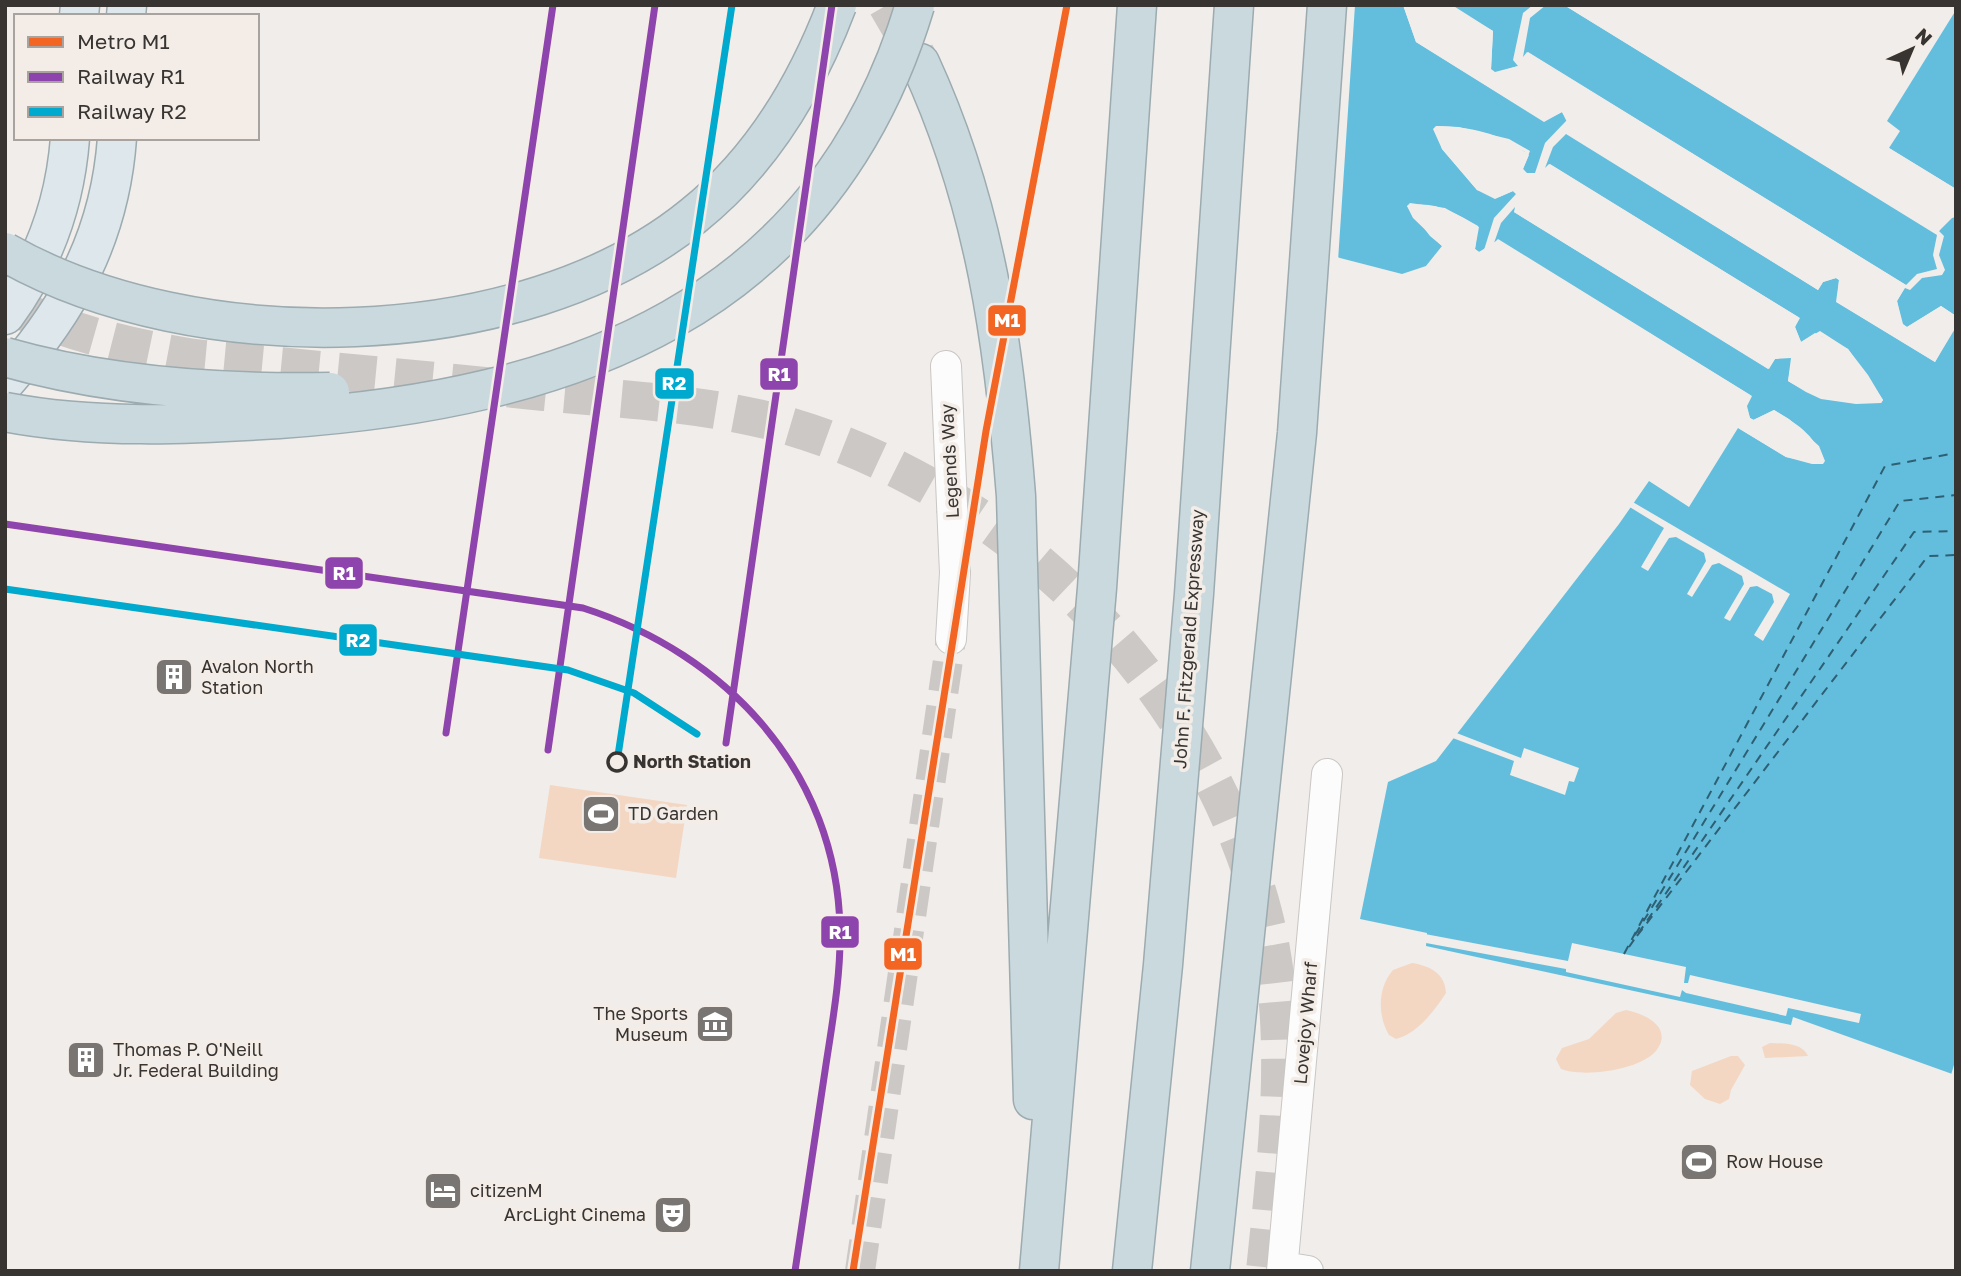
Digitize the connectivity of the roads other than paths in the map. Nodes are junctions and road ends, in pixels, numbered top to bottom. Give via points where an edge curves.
1 (837, 5) edge
2 (915, 5) edge
3 (1137, 5) edge
4 (1234, 5) edge
5 (1327, 5) edge
6 (920, 63) tunnel mouth
7 (70, 140) edge
8 (117, 140) edge
9 (5, 252) edge
10 (5, 315) edge
11 (5, 357) edge
12 (946, 366) dead end
13 (544, 373) junction
14 (5, 382) edge
15 (5, 412) edge
16 (951, 639) tunnel mouth
17 (1327, 774) dead end
18 (1291, 1270) edge
19 (1038, 1271) edge
20 (1132, 1271) edge
21 (1210, 1271) edge

1 - 9 highway, bridge via 813,64 784,116 724,189 679,227 626,261 536,298 452,317 393,323 325,327 243,323 168,313 113,299
2 - 13 highway, bridge via 887,80 858,137 818,195 778,239 711,296 659,328 606,353
3 - 19 highway via 1097,588
4 - 20 highway, John F. Fitzgerald Expressway via 1194,594
5 - 21 highway via 1297,433
6 - 19 highway via 953,139 974,206 993,290 1010,424
7 - 10 main road via 50,239
8 - 14 main road via 109,205 90,254 51,322
11 - 13 highway, bridge via 102,378 289,392 429,387
12 - 16 street, Legends Way via 955,573
13 - 15 highway, bridge via 397,406 268,419 109,422
17 - 18 street, Lovejoy Wharf

